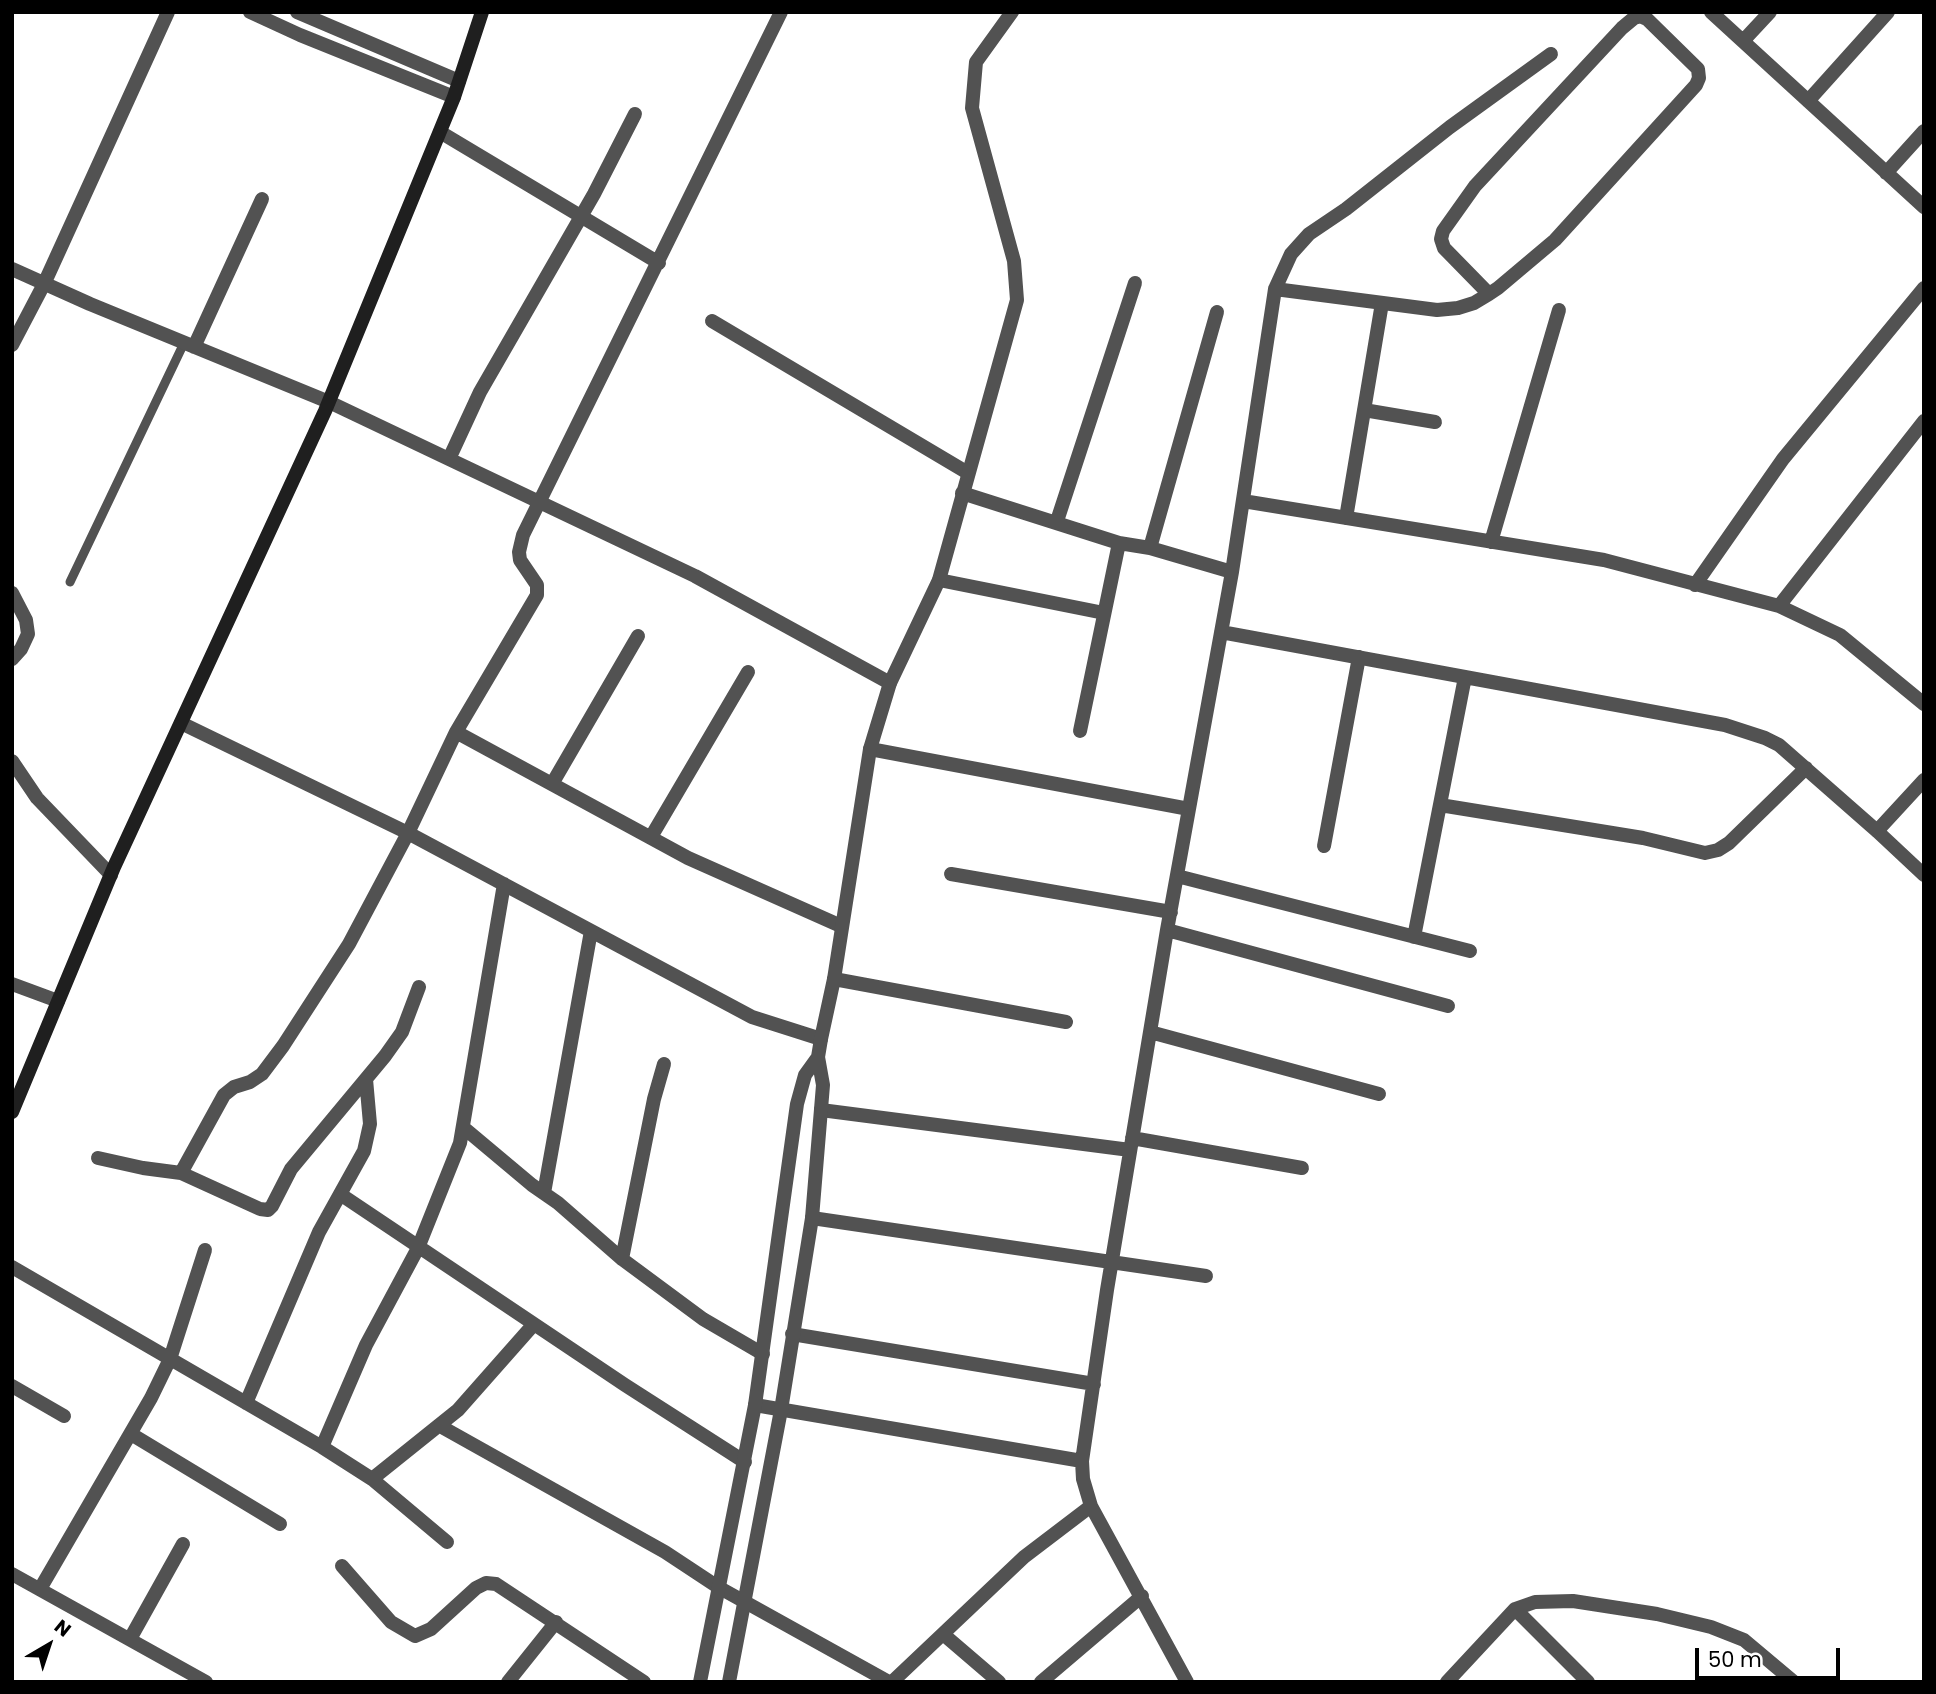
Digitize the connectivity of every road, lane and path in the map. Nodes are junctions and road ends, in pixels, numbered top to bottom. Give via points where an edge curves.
1 (168, 12) edge
2 (250, 12) edge
3 (297, 12) edge
4 (482, 12) edge
5 (780, 12) edge
6 (1012, 12) edge
7 (1711, 12) edge
8 (1770, 12) edge
9 (1888, 12) edge
10 (314, 19) junction
11 (307, 38) junction
12 (1743, 41) junction
13 (1551, 54) dead end
14 (459, 80) junction
15 (454, 97) junction
16 (1808, 102) junction
17 (635, 114) dead end
18 (1924, 131) edge
19 (440, 132) junction
20 (1886, 173) junction
21 (262, 199) dead end
22 (1924, 207) edge
23 (580, 216) junction
24 (659, 263) junction
25 (12, 270) edge
26 (1135, 283) dead end
27 (44, 284) junction
28 (1924, 288) edge
29 (1275, 289) junction
30 (1489, 294) junction
31 (1382, 303) junction
32 (1559, 310) dead end
33 (1216, 312) dead end
34 (712, 321) dead end
35 (12, 345) edge
36 (189, 345) junction
37 (328, 402) junction
38 (1364, 410) junction
39 (1924, 421) edge
40 (1435, 422) dead end
41 (449, 460) junction
42 (968, 473) junction
43 (962, 494) junction
44 (1243, 501) junction
45 (540, 503) junction
46 (1346, 518) junction
47 (1057, 521) junction
48 (1491, 541) junction
49 (1119, 543) junction
50 (1150, 548) junction
51 (1232, 572) junction
52 (939, 580) junction
53 (70, 582) dead end
54 (1695, 584) junction
55 (12, 593) edge
56 (1779, 606) junction
57 (1104, 613) junction
58 (1221, 632) junction
59 (638, 636) dead end
60 (1359, 657) junction
61 (12, 659) edge
62 (748, 672) dead end
63 (1465, 677) junction
64 (890, 682) junction
65 (1924, 704) edge
66 (181, 723) junction
67 (456, 732) junction
68 (1080, 732) dead end
69 (870, 749) junction
70 (12, 761) edge
71 (1806, 768) junction
72 (1924, 780) edge
73 (552, 784) junction
74 (1440, 805) junction
75 (1189, 809) junction
76 (1877, 831) junction
77 (408, 833) junction
78 (651, 837) junction
79 (1324, 846) dead end
80 (951, 874) dead end
81 (111, 875) junction
82 (1924, 875) edge
83 (1177, 876) junction
84 (505, 884) junction
85 (1171, 912) junction
86 (841, 926) junction
87 (1167, 929) junction
88 (591, 931) junction
89 (1414, 937) junction
90 (1470, 951) dead end
91 (834, 979) junction
92 (12, 984) edge
93 (419, 987) dead end
94 (58, 1002) junction
95 (1448, 1006) dead end
96 (1066, 1023) dead end
97 (1150, 1032) junction
98 (821, 1039) junction
99 (818, 1057) junction
100 (664, 1064) dead end
101 (366, 1079) junction
102 (1379, 1094) dead end
103 (821, 1110) junction
104 (12, 1112) edge
105 (464, 1128) junction
106 (1131, 1144) junction
107 (98, 1158) dead end
108 (1303, 1168) dead end
109 (181, 1173) junction
110 (544, 1193) junction
111 (340, 1194) junction
112 (812, 1217) junction
113 (418, 1248) junction
114 (205, 1250) dead end
115 (622, 1259) junction
116 (1112, 1261) junction
117 (12, 1267) edge
118 (1206, 1276) dead end
119 (534, 1324) junction
120 (792, 1334) junction
121 (763, 1354) junction
122 (170, 1359) junction
123 (1094, 1384) junction
124 (12, 1386) edge
125 (246, 1403) junction
126 (755, 1405) junction
127 (781, 1409) junction
128 (64, 1416) dead end
129 (440, 1426) junction
130 (131, 1434) junction
131 (323, 1447) junction
132 (1082, 1461) junction
133 (744, 1462) junction
134 (372, 1479) junction
135 (1091, 1506) junction
136 (280, 1524) dead end
137 (447, 1542) dead end
138 (183, 1544) dead end
139 (342, 1566) dead end
140 (12, 1574) edge
141 (718, 1587) junction
142 (40, 1589) junction
143 (1142, 1596) junction
144 (745, 1600) junction
145 (1515, 1609) junction
146 (556, 1622) junction
147 (943, 1634) junction
148 (130, 1639) junction
149 (206, 1682) edge
150 (508, 1682) edge
151 (644, 1682) edge
152 (700, 1682) edge
153 (729, 1682) edge
154 (891, 1682) edge
155 (999, 1682) edge
156 (1041, 1682) edge
157 (1187, 1682) edge
158 (1447, 1682) edge
159 (1588, 1682) edge
160 (1794, 1682) edge

1 - 27 street
2 - 11 street
3 - 10 street
4 - 14 main road
5 - 24 street
6 - 42 street via 976,62 972,108 1014,261 1017,300
7 - 12 street
8 - 12 street
9 - 16 street
10 - 11 street
10 - 14 street
11 - 15 street
12 - 16 street
13 - 29 street via 1308,233 1291,254
14 - 15 main road
15 - 19 main road
16 - 20 street
17 - 23 street
18 - 20 street
19 - 23 street
19 - 37 main road
20 - 22 street
21 - 36 street
23 - 24 street
23 - 41 street via 480,393
24 - 45 street
25 - 27 street
26 - 47 street
27 - 35 street
27 - 36 street
28 - 54 street via 1783,459
29 - 31 street
29 - 44 street
30 - 30 street via 1555,240 1696,85 1698,69 1647,19 1634,18 1622,28 1475,186 1443,231 1444,248
30 - 31 street via 1458,308 1437,310
31 - 38 street
32 - 48 street
33 - 50 street
34 - 42 street
36 - 37 street
36 - 53 lane
37 - 41 street
37 - 66 main road
38 - 40 street
38 - 46 street
39 - 56 street
41 - 45 street
42 - 43 street
43 - 47 street
43 - 52 street
44 - 46 street
44 - 51 street
45 - 64 street via 695,576
45 - 67 street via 519,551 537,584 537,595
46 - 48 street
47 - 49 street
48 - 54 street via 1604,560
49 - 50 street
49 - 57 street
50 - 51 street
51 - 58 street
52 - 57 street
52 - 64 street
54 - 56 street
55 - 61 street via 28,634
56 - 65 street via 1840,635
57 - 68 street
58 - 60 street
58 - 75 street
59 - 73 street
60 - 63 street
60 - 79 street
62 - 78 street
63 - 71 street via 1725,725 1765,737
63 - 74 street
64 - 69 street
66 - 77 street
66 - 81 main road
67 - 73 street
67 - 77 street
69 - 75 street
69 - 86 street
70 - 81 street via 37,798
71 - 74 street via 1729,843 1705,853 1643,838
71 - 76 street
72 - 76 street
73 - 78 street
74 - 89 street
75 - 83 street
76 - 82 street
77 - 84 street
77 - 109 street via 349,944 283,1046 257,1078 224,1095
78 - 86 street
80 - 85 street
81 - 94 main road
83 - 85 street
83 - 89 street
84 - 88 street
84 - 105 street
85 - 87 street
86 - 91 street
87 - 95 street
87 - 97 street
88 - 98 street via 752,1017
88 - 110 street
89 - 90 street
91 - 96 street
91 - 98 street
92 - 94 street
93 - 101 street via 402,1032
94 - 104 main road
97 - 102 street
97 - 106 street
98 - 99 street
99 - 103 street
99 - 121 street via 805,1075 797,1104
100 - 115 street
101 - 109 street via 292,1169 268,1210
101 - 111 street via 370,1124 364,1151
103 - 106 street
103 - 112 street
105 - 110 street
105 - 113 street
106 - 108 street
106 - 116 street
107 - 109 street
110 - 115 street
111 - 113 street
111 - 125 street via 319,1232
112 - 116 street
112 - 120 street
113 - 119 street
113 - 131 street via 366,1345
114 - 122 street
115 - 121 street via 703,1319
116 - 118 street
116 - 123 street
117 - 122 street
119 - 129 street
119 - 133 street
120 - 123 street
120 - 127 street
121 - 126 street
122 - 125 street
122 - 130 street
123 - 132 street
124 - 128 street
125 - 131 street
126 - 127 street
126 - 133 street
127 - 132 street
127 - 144 street
129 - 134 street
129 - 141 street
130 - 136 street
130 - 142 street
131 - 134 street
132 - 135 street
133 - 141 street
134 - 137 street
135 - 143 street
135 - 147 street via 1024,1557
138 - 148 street
139 - 146 street via 391,1622 415,1636 431,1629 486,1583 505,1588
140 - 142 street
141 - 144 street
141 - 152 street
142 - 148 street
143 - 156 street
143 - 157 street
144 - 153 street
144 - 154 street
145 - 158 street
145 - 159 street
145 - 160 street via 1535,1602 1573,1601 1712,1627 1744,1640
146 - 150 street
146 - 151 street
147 - 154 street
147 - 155 street
148 - 149 street

